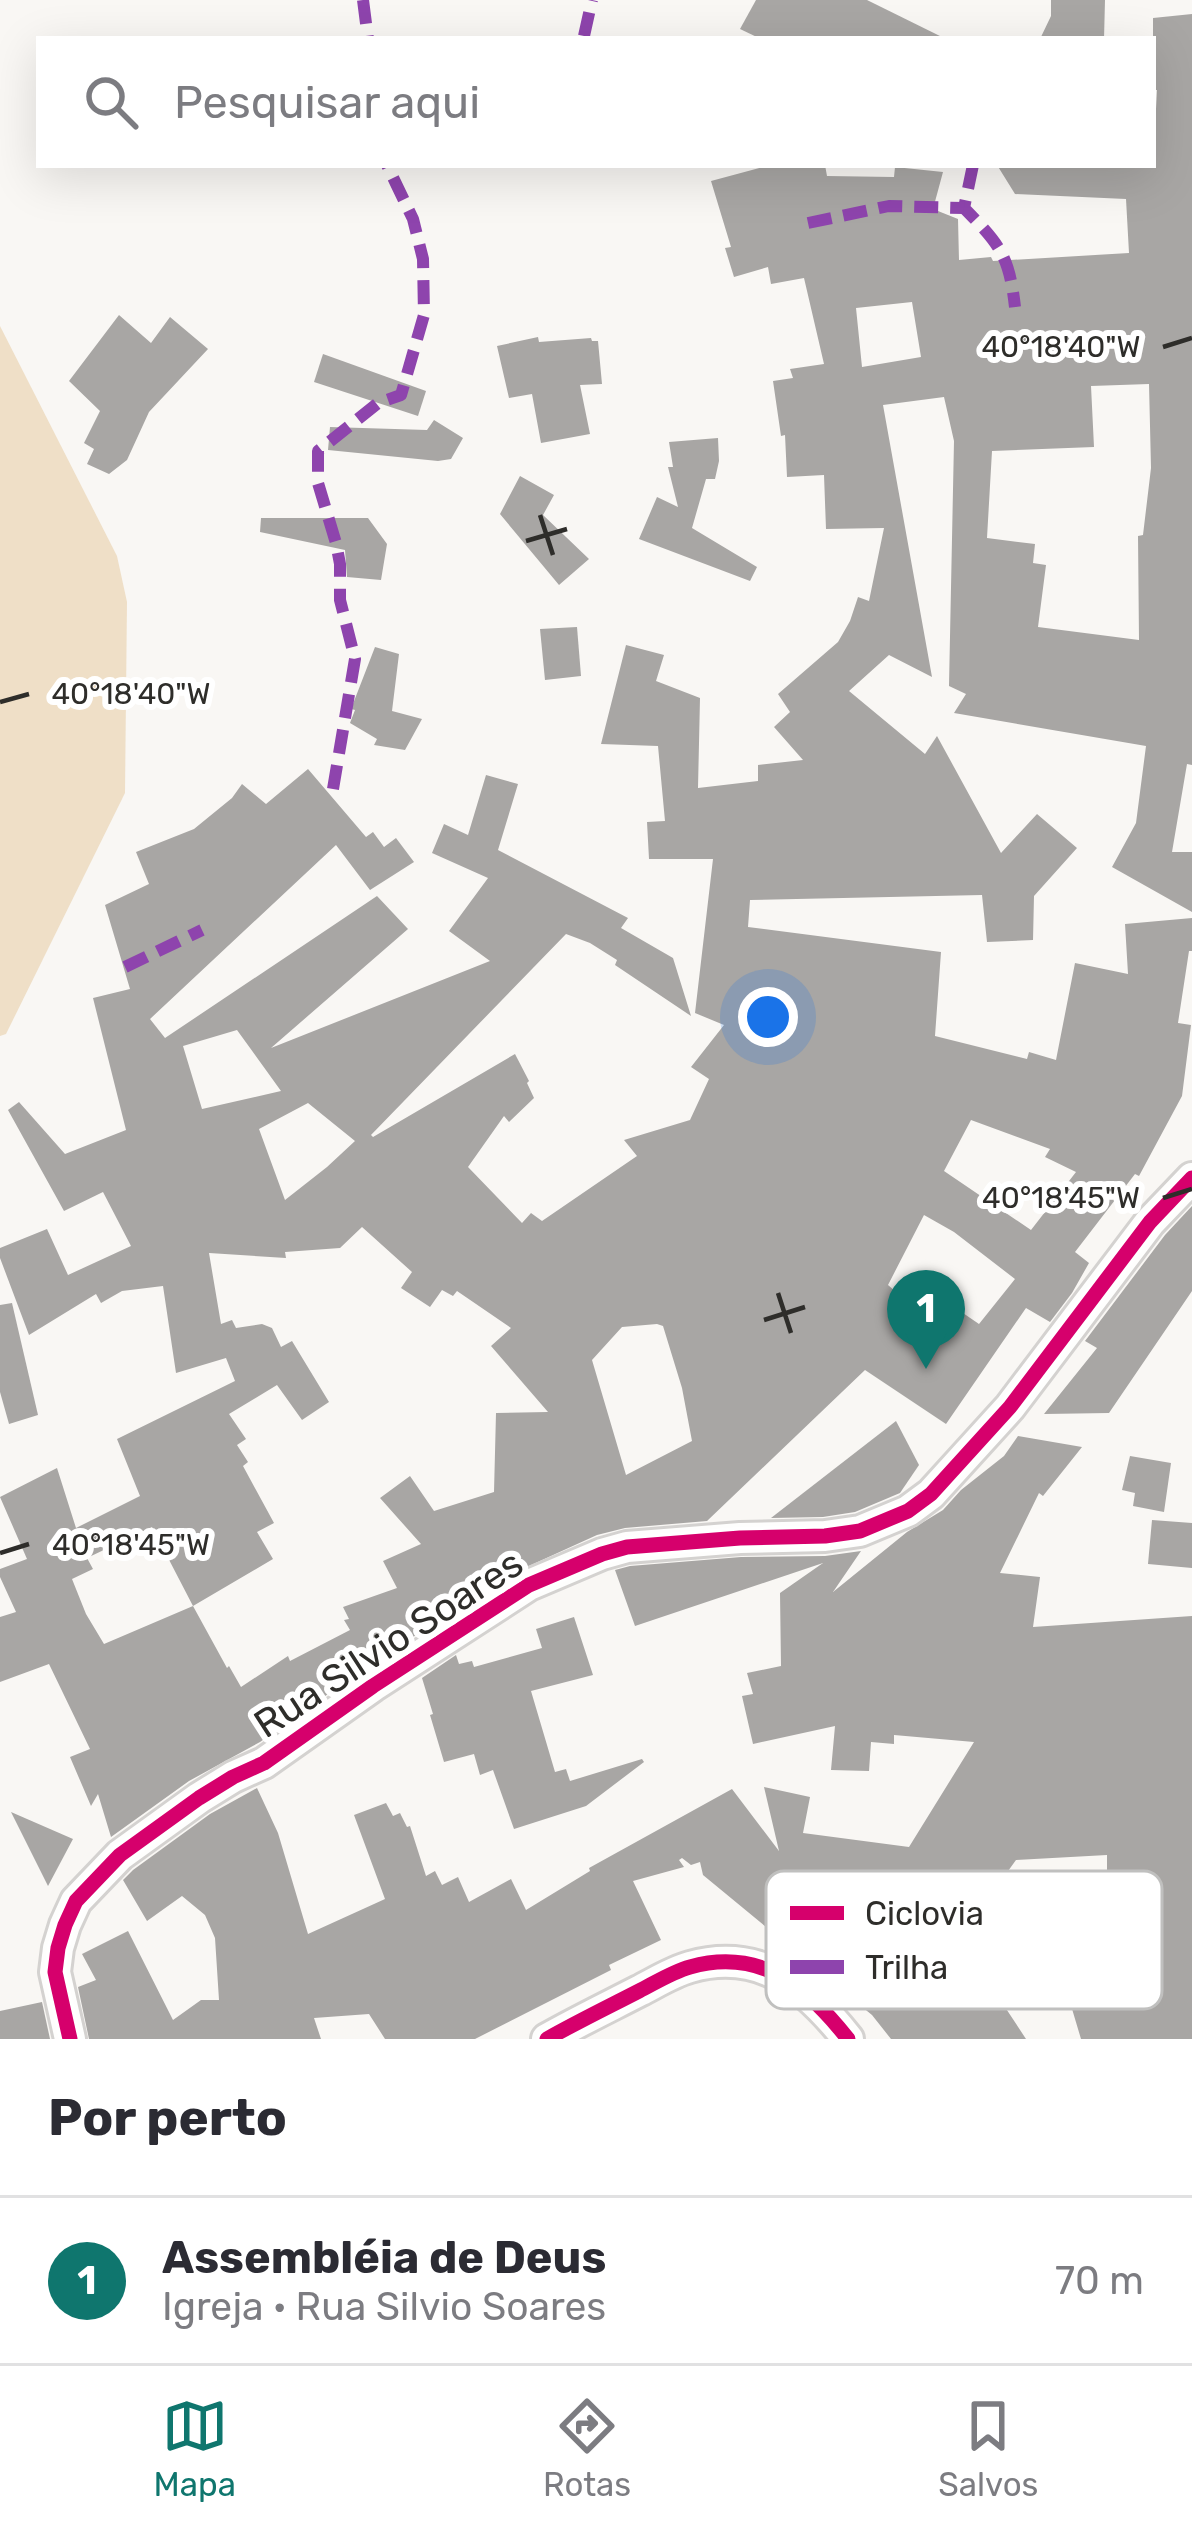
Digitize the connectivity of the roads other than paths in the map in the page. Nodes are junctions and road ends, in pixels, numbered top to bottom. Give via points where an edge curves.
1 (1192, 1178) edge
2 (766, 1969) edge
3 (823, 2009) edge
4 (70, 2039) edge
5 (547, 2039) edge
6 (848, 2039) edge

1 - 4 street, Rua Silvio Soares via 1010,1407 908,1511 860,1531 627,1547 530,1585 120,1855 76,1901 61,1937 56,1972
2 - 5 street via 723,1960 687,1968
3 - 6 street

